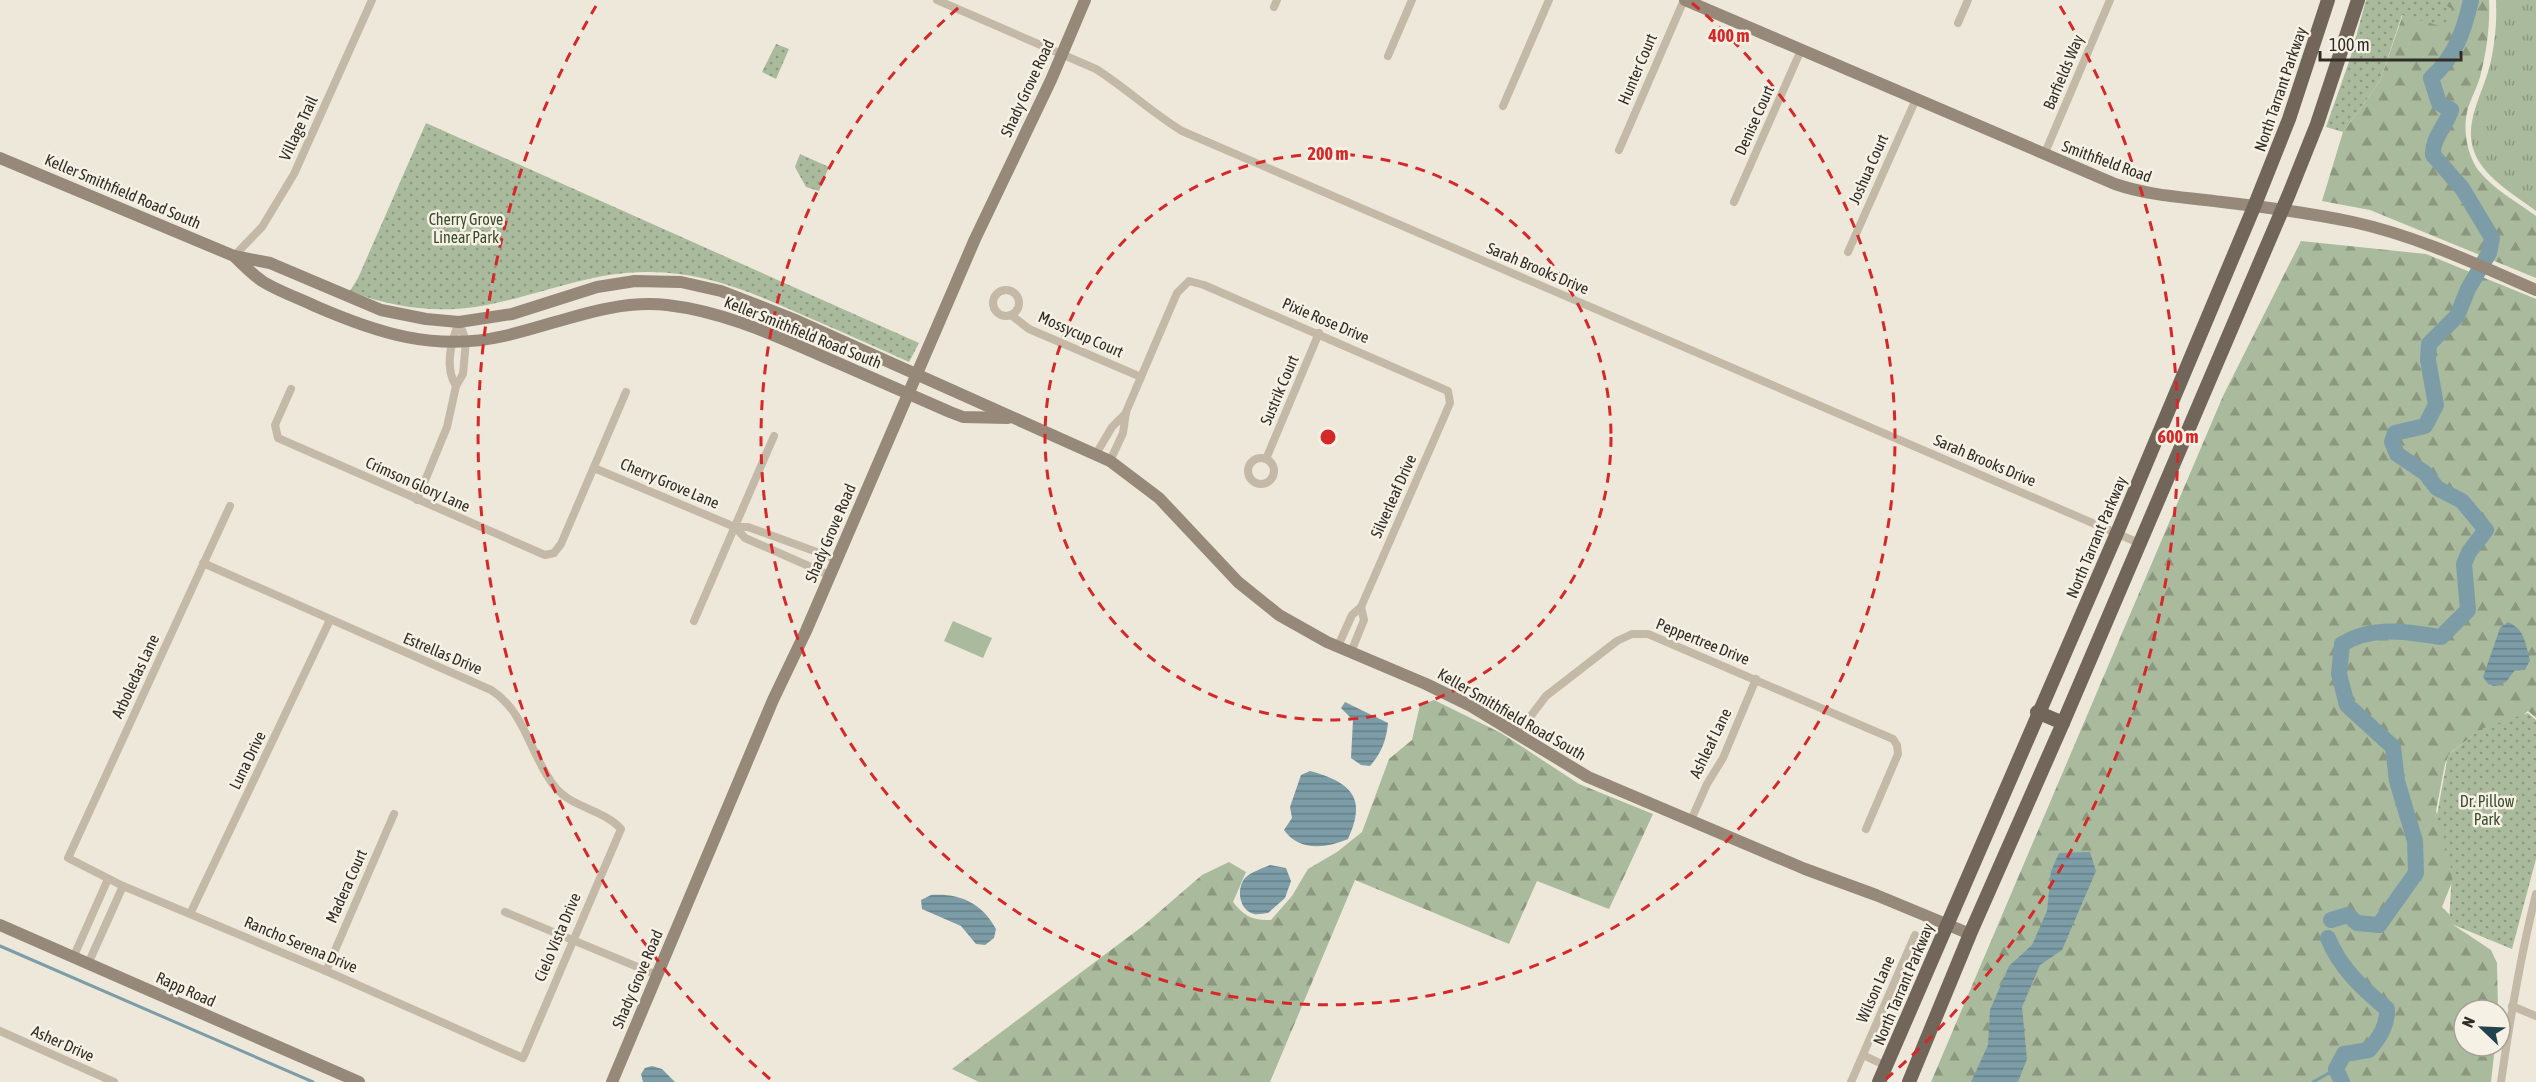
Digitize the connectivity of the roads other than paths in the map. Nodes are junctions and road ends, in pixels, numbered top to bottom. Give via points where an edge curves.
1 (372, 0) edge
2 (937, 0) edge
3 (1085, 0) edge
4 (1412, 0) edge
5 (1549, 0) edge
6 (1684, 0) edge
7 (1968, 0) edge
8 (2110, 0) edge
9 (2328, 0) edge
10 (2358, 0) edge
11 (1958, 23) dead end
12 (1801, 50) junction
13 (1062, 52) junction
14 (1388, 56) dead end
15 (1916, 99) junction
16 (1503, 106) dead end
17 (1619, 150) dead end
18 (2044, 155) junction
19 (0, 158) edge
20 (1734, 202) dead end
21 (2254, 207) junction
22 (2282, 211) junction
23 (1848, 252) dead end
24 (234, 256) junction
25 (2536, 290) edge
26 (1011, 315) dead end
27 (459, 322) junction
28 (1319, 333) junction
29 (451, 341) junction
30 (466, 341) junction
31 (916, 376) junction
32 (1141, 377) junction
33 (456, 386) junction
34 (291, 389) dead end
35 (626, 392) dead end
36 (909, 393) junction
37 (1450, 397) joint
38 (1126, 412) junction
39 (1018, 419) junction
40 (774, 435) dead end
41 (1096, 454) junction
42 (1266, 459) dead end
43 (1110, 461) junction
44 (594, 468) junction
45 (417, 500) junction
46 (230, 506) dead end
47 (735, 527) junction
48 (2116, 533) junction
49 (2139, 543) junction
50 (836, 559) junction
51 (203, 563) junction
52 (829, 575) junction
53 (1362, 607) junction
54 (330, 620) junction
55 (694, 621) dead end
56 (1338, 646) junction
57 (1351, 652) junction
58 (1756, 679) junction
59 (2037, 712) junction
60 (2063, 723) junction
61 (1517, 734) junction
62 (394, 813) dead end
63 (1691, 820) junction
64 (621, 829) joint
65 (1866, 829) dead end
66 (68, 858) joint
67 (108, 879) junction
68 (123, 886) junction
69 (2536, 894) edge
70 (505, 912) dead end
71 (190, 914) junction
72 (1947, 924) junction
73 (0, 925) edge
74 (1970, 934) junction
75 (1915, 935) dead end
76 (572, 940) junction
77 (73, 958) junction
78 (88, 964) junction
79 (326, 971) junction
80 (657, 975) junction
81 (2512, 1006) joint
82 (2536, 1016) edge
83 (0, 1031) edge
84 (1863, 1055) junction
85 (523, 1058) joint
86 (2504, 1058) edge
87 (1886, 1066) junction
88 (97, 1079) edge
89 (114, 1082) edge
90 (358, 1082) edge
91 (612, 1082) edge
92 (1851, 1082) edge
93 (1879, 1082) edge
94 (1909, 1082) edge
95 (2501, 1082) edge

1 - 24 street, Village Trail via 294,174 262,227
2 - 13 street, Sarah Brooks Drive
3 - 13 main road, Shady Grove Road
4 - 14 street
5 - 16 street
6 - 12 main road, Smithfield Road
6 - 17 street, Hunter Court
7 - 11 street
8 - 18 street, Barfields Way
9 - 21 main road, North Tarrant Parkway via 2289,119
10 - 22 main road via 2317,124
12 - 15 main road, Smithfield Road
12 - 20 street, Denise Court
13 - 31 main road, Shady Grove Road
13 - 48 street, Sarah Brooks Drive via 1119,83 1158,117 1182,131
15 - 18 main road, Smithfield Road
15 - 23 street, Joshua Court
18 - 21 main road, Smithfield Road via 2140,193
19 - 24 main road, Keller Smithfield Road South
21 - 22 main road, Smithfield Road
21 - 48 main road, North Tarrant Parkway
22 - 25 main road, Smithfield Road via 2386,230
22 - 49 main road
24 - 27 main road, Keller Smithfield Road South via 270,263 381,310
24 - 29 main road, Keller Smithfield Road South via 262,280 350,321 414,340
26 - 32 street, Mossycup Court via 1029,329
27 - 29 street
27 - 30 street
27 - 31 main road, Keller Smithfield Road South via 512,314 597,287 635,281 681,282 722,291 793,319
28 - 32 street, Pixie Rose Drive via 1196,282 1185,283 1177,293
28 - 37 street, Pixie Rose Drive via 1441,386
28 - 42 street, Sustrik Court
29 - 30 main road, Keller Smithfield Road South
29 - 33 street via 451,378
30 - 33 street via 463,374
30 - 36 main road, Keller Smithfield Road South via 502,336 602,309 664,305 711,313 755,327
31 - 36 main road, Shady Grove Road
31 - 39 main road, Keller Smithfield Road South
32 - 38 street
33 - 45 street via 447,427
34 - 45 street, Crimson Glory Lane via 275,425 276,435 284,442
35 - 44 street
36 - 39 main road, Keller Smithfield Road South via 963,417
36 - 50 main road, Shady Grove Road
37 - 53 street, Silverleaf Drive
38 - 41 street
38 - 43 street via 1123,433
39 - 41 main road, Keller Smithfield Road South
40 - 47 street
41 - 43 main road, Keller Smithfield Road South
43 - 56 main road, Keller Smithfield Road South via 1159,498 1255,598 1304,631
44 - 45 street, Crimson Glory Lane via 561,544 550,555
44 - 47 street, Cherry Grove Lane
46 - 51 street, Arboledas Lane
47 - 50 street, Cherry Grove Lane via 748,526
47 - 52 street, Cherry Grove Lane via 745,538
47 - 55 street
48 - 49 street, Sarah Brooks Drive
48 - 59 main road, North Tarrant Parkway
49 - 60 main road
50 - 52 main road, Shady Grove Road
51 - 54 street, Estrellas Drive
51 - 66 street, Arboledas Lane
52 - 80 main road, Shady Grove Road
53 - 56 street, Silverleaf Drive via 1352,615
53 - 57 street, Silverleaf Drive via 1364,620
54 - 64 street, Estrellas Drive via 506,699 555,788 614,821
54 - 71 street, Luna Drive
56 - 57 main road, Keller Smithfield Road South
57 - 61 main road, Keller Smithfield Road South via 1471,706
58 - 61 street, Peppertree Drive via 1654,636 1632,634 1617,641 1546,696
58 - 63 street, Ashleaf Lane
58 - 65 street, Peppertree Drive via 1891,737 1898,750
59 - 60 main road
59 - 72 main road, North Tarrant Parkway
60 - 74 main road
61 - 63 main road, Keller Smithfield Road South via 1588,777
62 - 79 street, Madera Court
63 - 72 main road, Keller Smithfield Road South
64 - 76 street, Cielo Vista Drive
66 - 67 street, Rancho Serena Drive
67 - 68 street, Rancho Serena Drive
67 - 77 street
68 - 71 street, Rancho Serena Drive
68 - 78 street
69 - 81 street
70 - 76 street
71 - 79 street, Rancho Serena Drive
72 - 74 main road, Keller Smithfield Road South
72 - 87 main road, North Tarrant Parkway
73 - 77 main road, Rapp Road
74 - 94 main road
75 - 84 street, Wilson Lane
76 - 80 street
76 - 85 street, Cielo Vista Drive
77 - 78 main road, Rapp Road
78 - 90 main road, Rapp Road
79 - 85 street, Rancho Serena Drive
80 - 91 main road, Shady Grove Road
81 - 82 street
83 - 88 street, Asher Drive
84 - 87 street
84 - 92 street, Wilson Lane
86 - 95 street
87 - 93 main road, North Tarrant Parkway
88 - 89 street, Asher Drive

